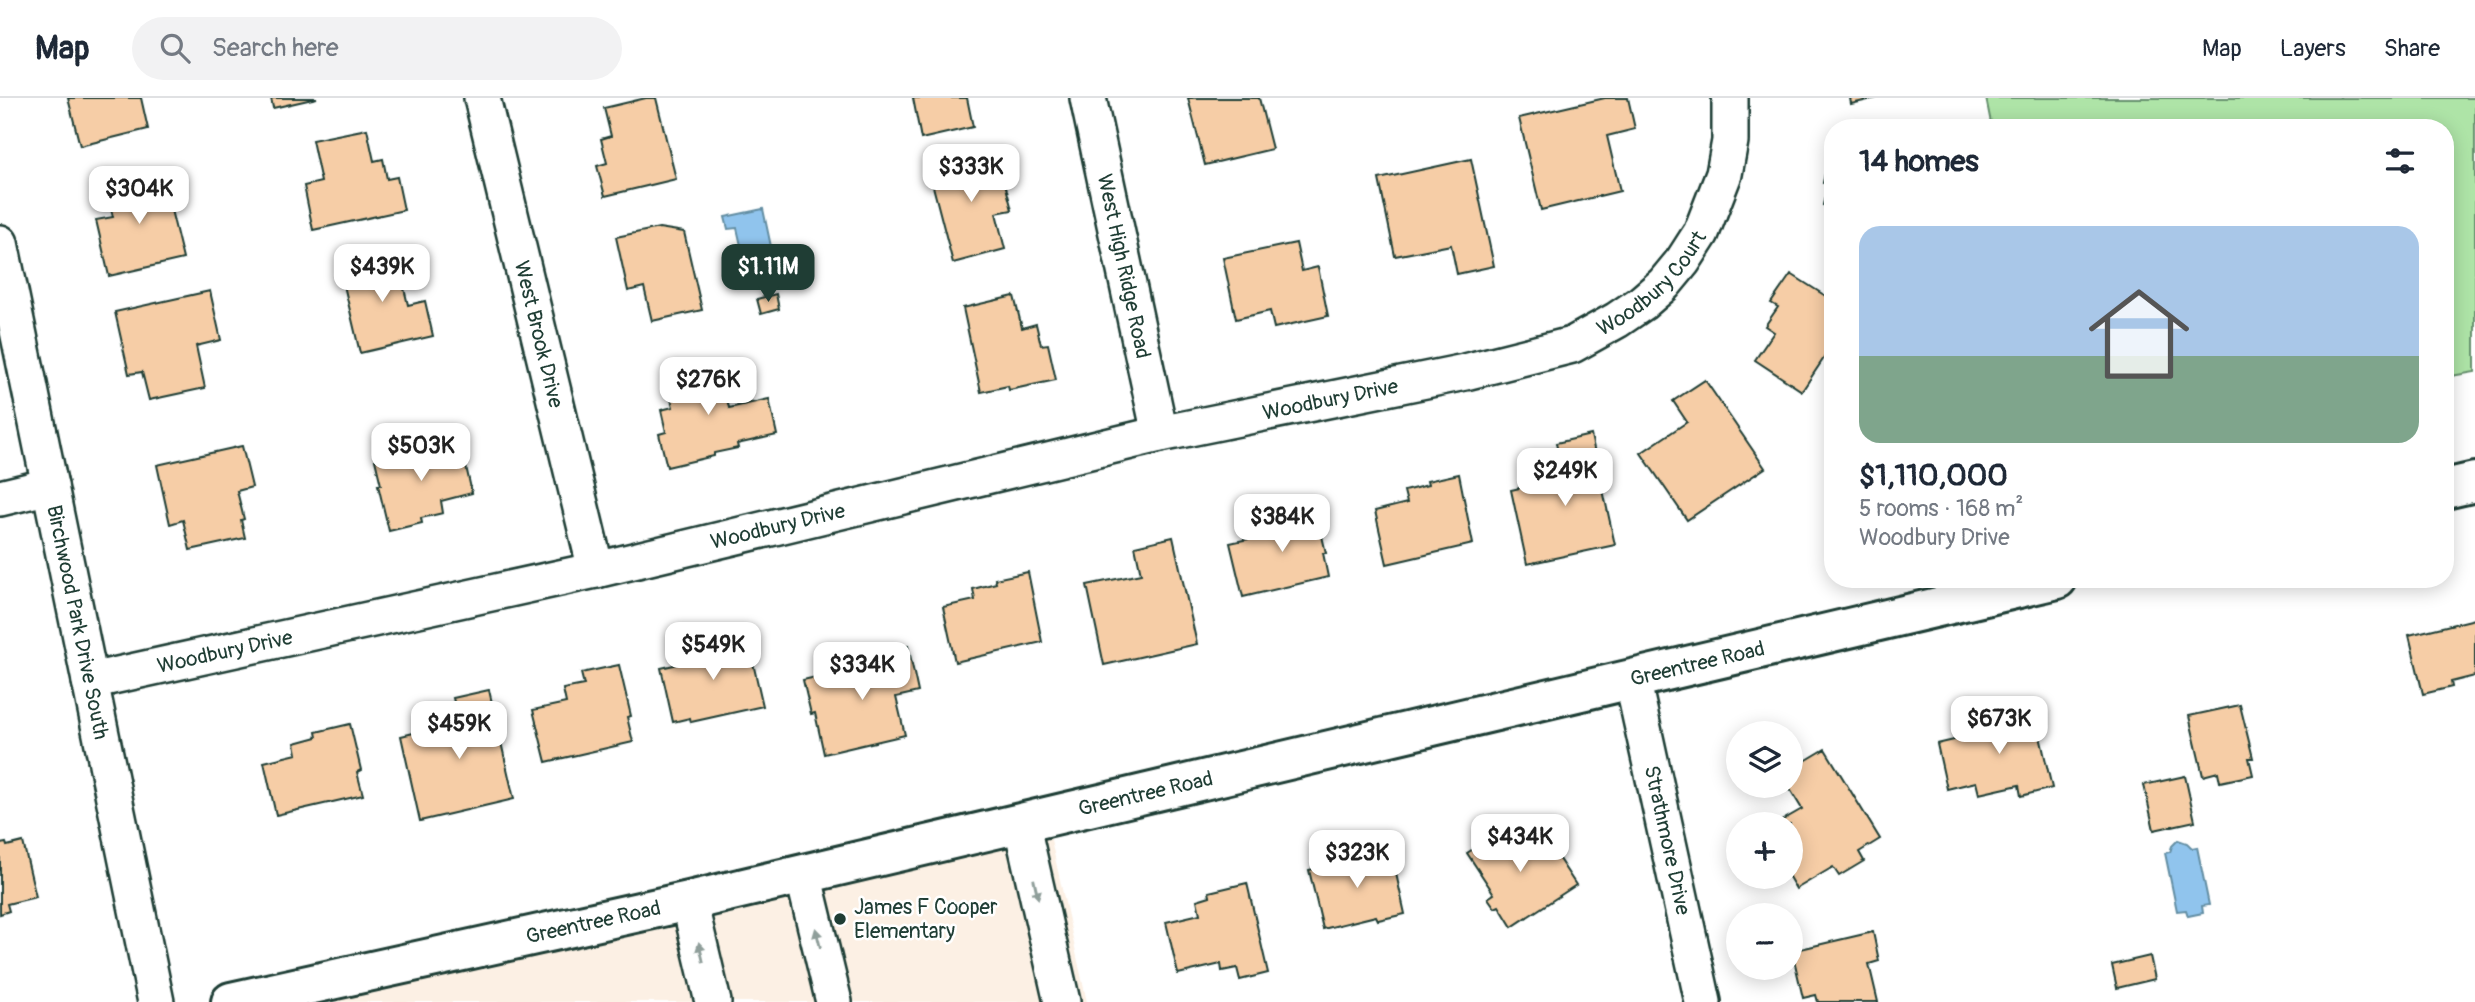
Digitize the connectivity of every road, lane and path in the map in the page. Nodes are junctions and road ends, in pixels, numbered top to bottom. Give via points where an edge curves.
1 (482, 98) edge
2 (1088, 98) edge
3 (1730, 98) edge
4 (0, 243) edge
5 (1465, 372) joint
6 (1160, 434) junction
7 (2475, 482) edge
8 (50, 486) junction
9 (2454, 487) edge
10 (0, 498) edge
11 (596, 570) junction
12 (2018, 588) edge
13 (1632, 678) junction
14 (90, 681) junction
15 (1021, 822) junction
16 (803, 874) junction
17 (689, 901) junction
18 (156, 1002) edge
19 (231, 1002) edge
20 (713, 1002) edge
21 (834, 1002) edge
22 (1062, 1002) edge
23 (1703, 1002) edge

1 - 11 street, West Brook Drive
2 - 6 street, West High Ridge Road
3 - 5 street, Woodbury Court via 1724,174 1701,233 1664,284 1617,320 1572,345
4 - 8 street, Birchwood Park Drive South
5 - 6 street, Woodbury Drive
6 - 11 street, Woodbury Drive
7 - 9 main road
8 - 10 street
8 - 14 street, Birchwood Park Drive South
11 - 14 street, Woodbury Drive
12 - 13 main road, Greentree Road
13 - 15 main road, Greentree Road
13 - 23 street, Strathmore Drive
14 - 18 street, Birchwood Park Drive South
15 - 16 main road, Greentree Road
15 -> 22 street
16 - 17 main road, Greentree Road
21 -> 16 street
17 - 19 main road, Greentree Road
20 -> 17 street

